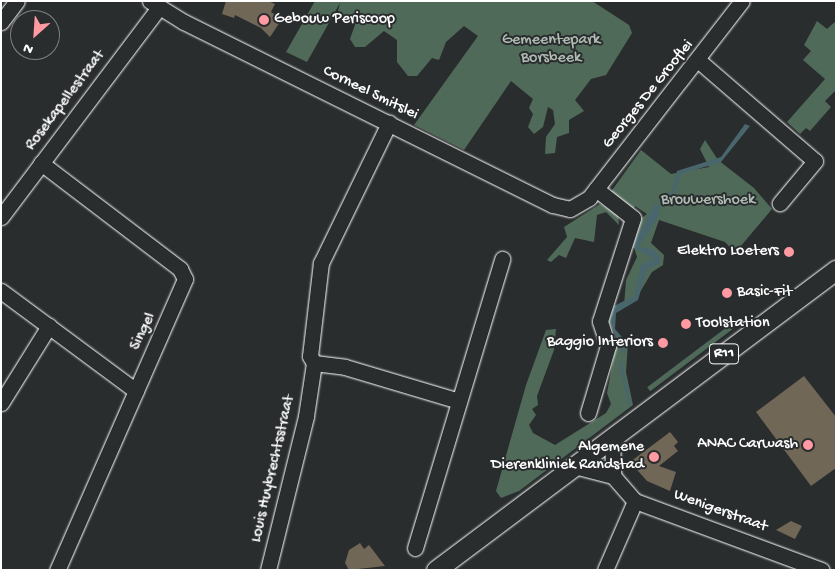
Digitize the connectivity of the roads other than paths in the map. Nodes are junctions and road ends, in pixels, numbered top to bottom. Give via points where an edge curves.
1 (18, 1) edge
2 (742, 1) edge
3 (155, 4) edge
4 (1, 22) edge
5 (699, 61) junction
6 (389, 123) junction
7 (41, 163) junction
8 (596, 189) junction
9 (780, 203) dead end
10 (578, 207) joint
11 (1, 217) edge
12 (502, 259) dead end
13 (836, 270) edge
14 (1, 291) edge
15 (49, 326) junction
16 (314, 363) junction
17 (136, 392) junction
18 (459, 401) junction
19 (1, 403) edge
20 (588, 413) dead end
21 (612, 438) junction
22 (574, 466) junction
23 (613, 476) junction
24 (635, 500) junction
25 (415, 548) dead end
26 (57, 570) edge
27 (268, 570) edge
28 (436, 570) edge
29 (605, 570) edge
30 (822, 570) edge

1 - 4 street
2 - 5 street, Georges De Grooflei
3 - 6 street, Corneel Smitslei
3 - 7 street, Rosekapellestraat
5 - 8 street, Georges De Grooflei
5 - 9 street via 814,161
6 - 10 street, Corneel Smitslei via 553,205
6 - 16 street, Louis Huybrechtsstraat via 321,263 310,356
7 - 11 street, Rosekapellestraat
7 - 17 street, Singel via 180,269 185,279
8 - 10 street, Georges De Grooflei
8 - 20 street via 633,218 600,321 608,346
12 - 18 street
13 - 21 main road, R11
14 - 15 street
15 - 17 street
15 - 19 street
16 - 18 street via 345,367
16 - 27 street, Louis Huybrechtsstraat via 300,450
17 - 26 street, Singel
18 - 25 street
21 - 22 main road, R11
21 - 23 street
22 - 23 street
22 - 28 main road, R11
23 - 24 street, Wenigerstraat
24 - 29 street
24 - 30 street, Wenigerstraat

